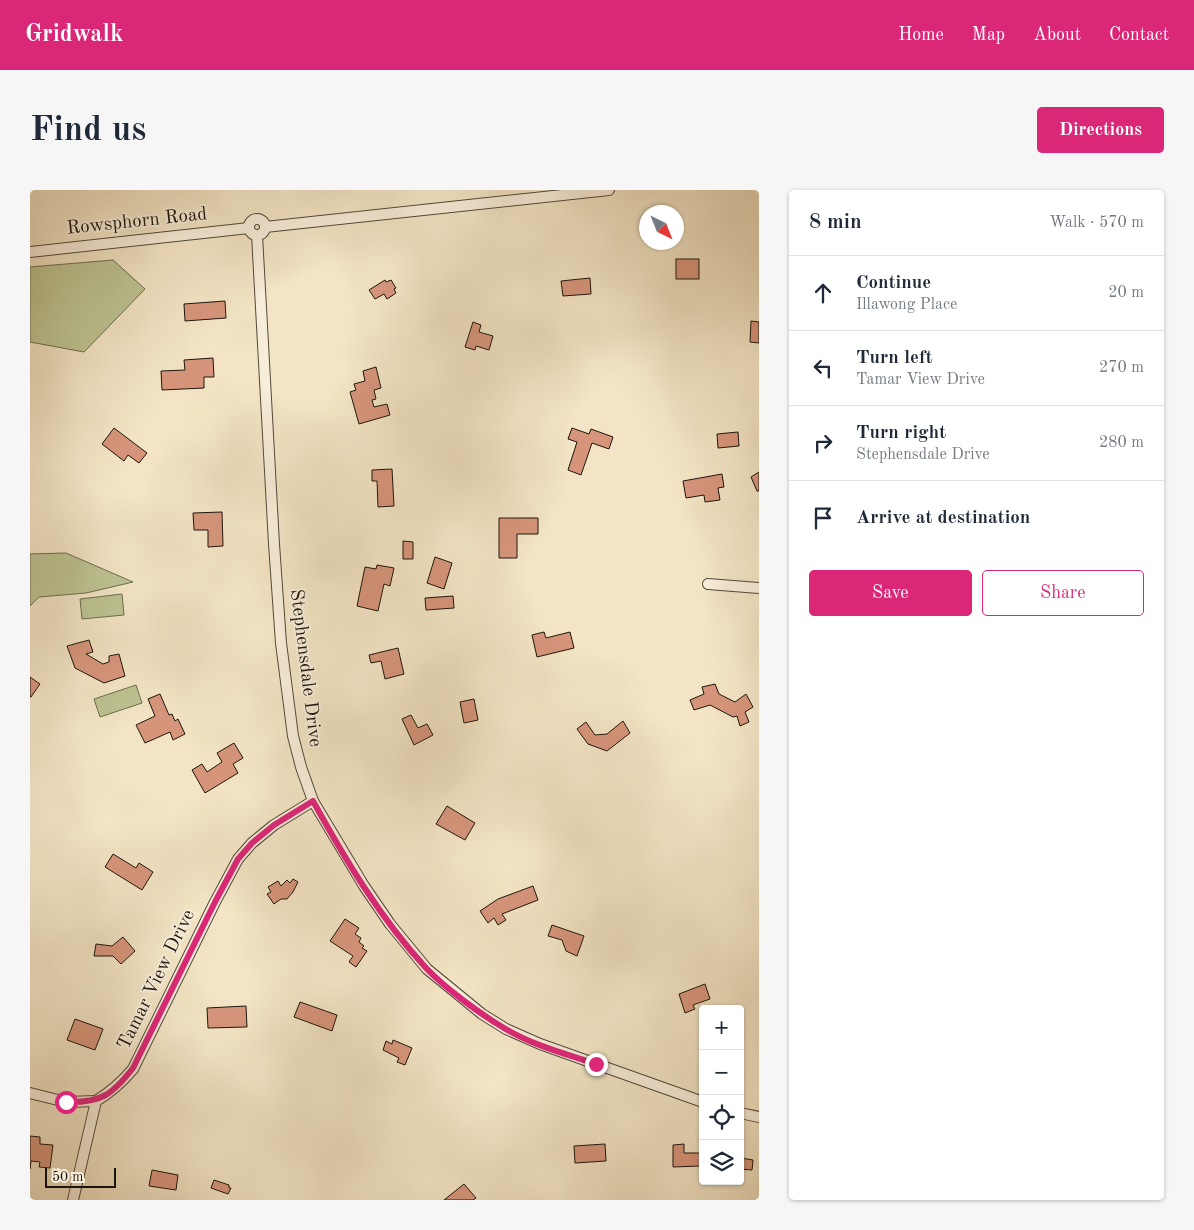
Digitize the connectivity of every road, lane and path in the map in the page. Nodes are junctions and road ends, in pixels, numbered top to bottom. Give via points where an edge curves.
1 (609, 190) edge
2 (265, 227) junction
3 (249, 228) junction
4 (257, 235) junction
5 (30, 252) edge
6 (708, 584) dead end
7 (759, 588) edge
8 (313, 801) junction
9 (30, 1094) edge
10 (96, 1101) junction
11 (699, 1101) edge
12 (744, 1114) edge
13 (759, 1118) edge
14 (73, 1200) edge

1 - 2 street
2 - 3 street via 256,219 251,221
2 - 4 street via 262,234
3 - 4 street
3 - 5 street, Rowsphorn Road
4 - 8 street, Stephensdale Drive via 281,643 293,736
6 - 7 street
8 - 10 street, Tamar View Drive via 274,825 238,859 133,1068 122,1082
8 - 11 street, Stephensdale Drive via 390,924 427,969 482,1014 540,1044
9 - 10 street via 66,1102
10 - 14 street
12 - 13 street

